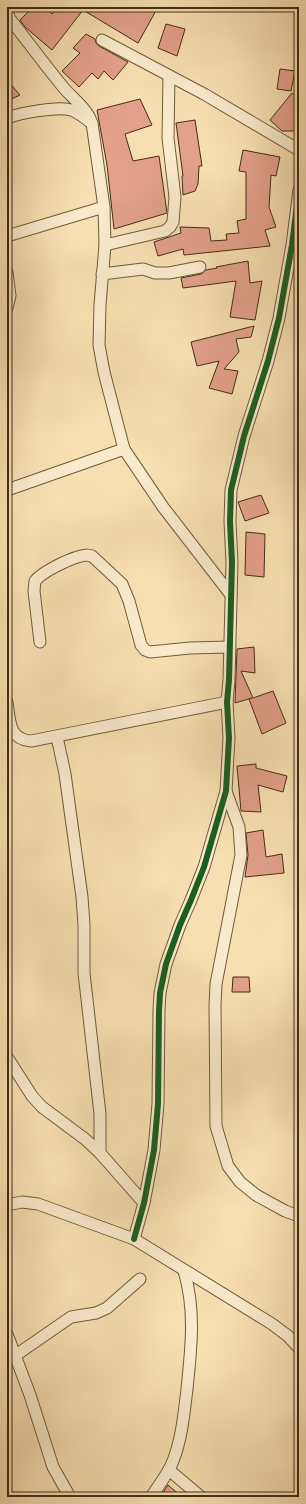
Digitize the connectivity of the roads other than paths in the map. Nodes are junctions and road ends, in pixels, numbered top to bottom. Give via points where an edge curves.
1 (8, 18) edge
2 (102, 40) dead end
3 (169, 76) junction
4 (7, 118) edge
5 (92, 123) junction
6 (299, 150) edge
7 (299, 190) edge
8 (104, 207) junction
9 (7, 236) edge
10 (105, 245) junction
11 (200, 267) dead end
12 (7, 272) edge
13 (102, 274) junction
14 (7, 308) edge
15 (124, 449) junction
16 (7, 490) edge
17 (231, 595) junction
18 (40, 642) dead end
19 (229, 647) junction
20 (7, 702) edge
21 (227, 702) junction
22 (57, 737) junction
23 (226, 791) junction
24 (7, 1057) edge
25 (100, 1153) junction
26 (144, 1203) junction
27 (7, 1205) edge
28 (299, 1216) edge
29 (134, 1240) junction
30 (184, 1271) junction
31 (140, 1279) dead end
32 (8, 1337) edge
33 (299, 1348) edge
34 (16, 1356) junction
35 (169, 1470) junction
36 (70, 1497) edge
37 (152, 1497) edge
38 (201, 1497) edge

1 - 5 street via 89,115
2 - 3 street
3 - 6 street
3 - 10 street via 168,138 175,198 173,222 165,230
4 - 5 street via 61,109 73,110
5 - 8 street
7 - 17 street via 280,312 231,490
8 - 9 street
8 - 10 street
10 - 13 street
11 - 13 street via 169,274 143,269
12 - 14 street via 10,296
13 - 15 street via 99,346
15 - 16 street
15 - 17 street via 163,507
17 - 19 street
18 - 19 street via 35,581 44,572 87,555 92,556 122,584 144,650 150,652
19 - 21 street
20 - 22 street via 12,730 22,740
21 - 22 street
21 - 23 street via 229,738
22 - 25 street via 65,774 82,897 85,984 100,1114
23 - 26 street via 204,867 166,964 160,993 158,1104 154,1150
23 - 28 street via 239,827 241,855 216,984 216,1126 228,1166 240,1182 256,1195
24 - 25 street via 42,1107
25 - 26 street
26 - 29 street
27 - 29 street via 22,1202 38,1204
29 - 30 street
30 - 33 street via 272,1324
30 - 35 street via 192,1306 191,1342 184,1416 177,1450
31 - 34 street via 107,1308 96,1313 71,1317
32 - 34 street
34 - 36 street via 53,1467
35 - 37 street
35 - 38 street

